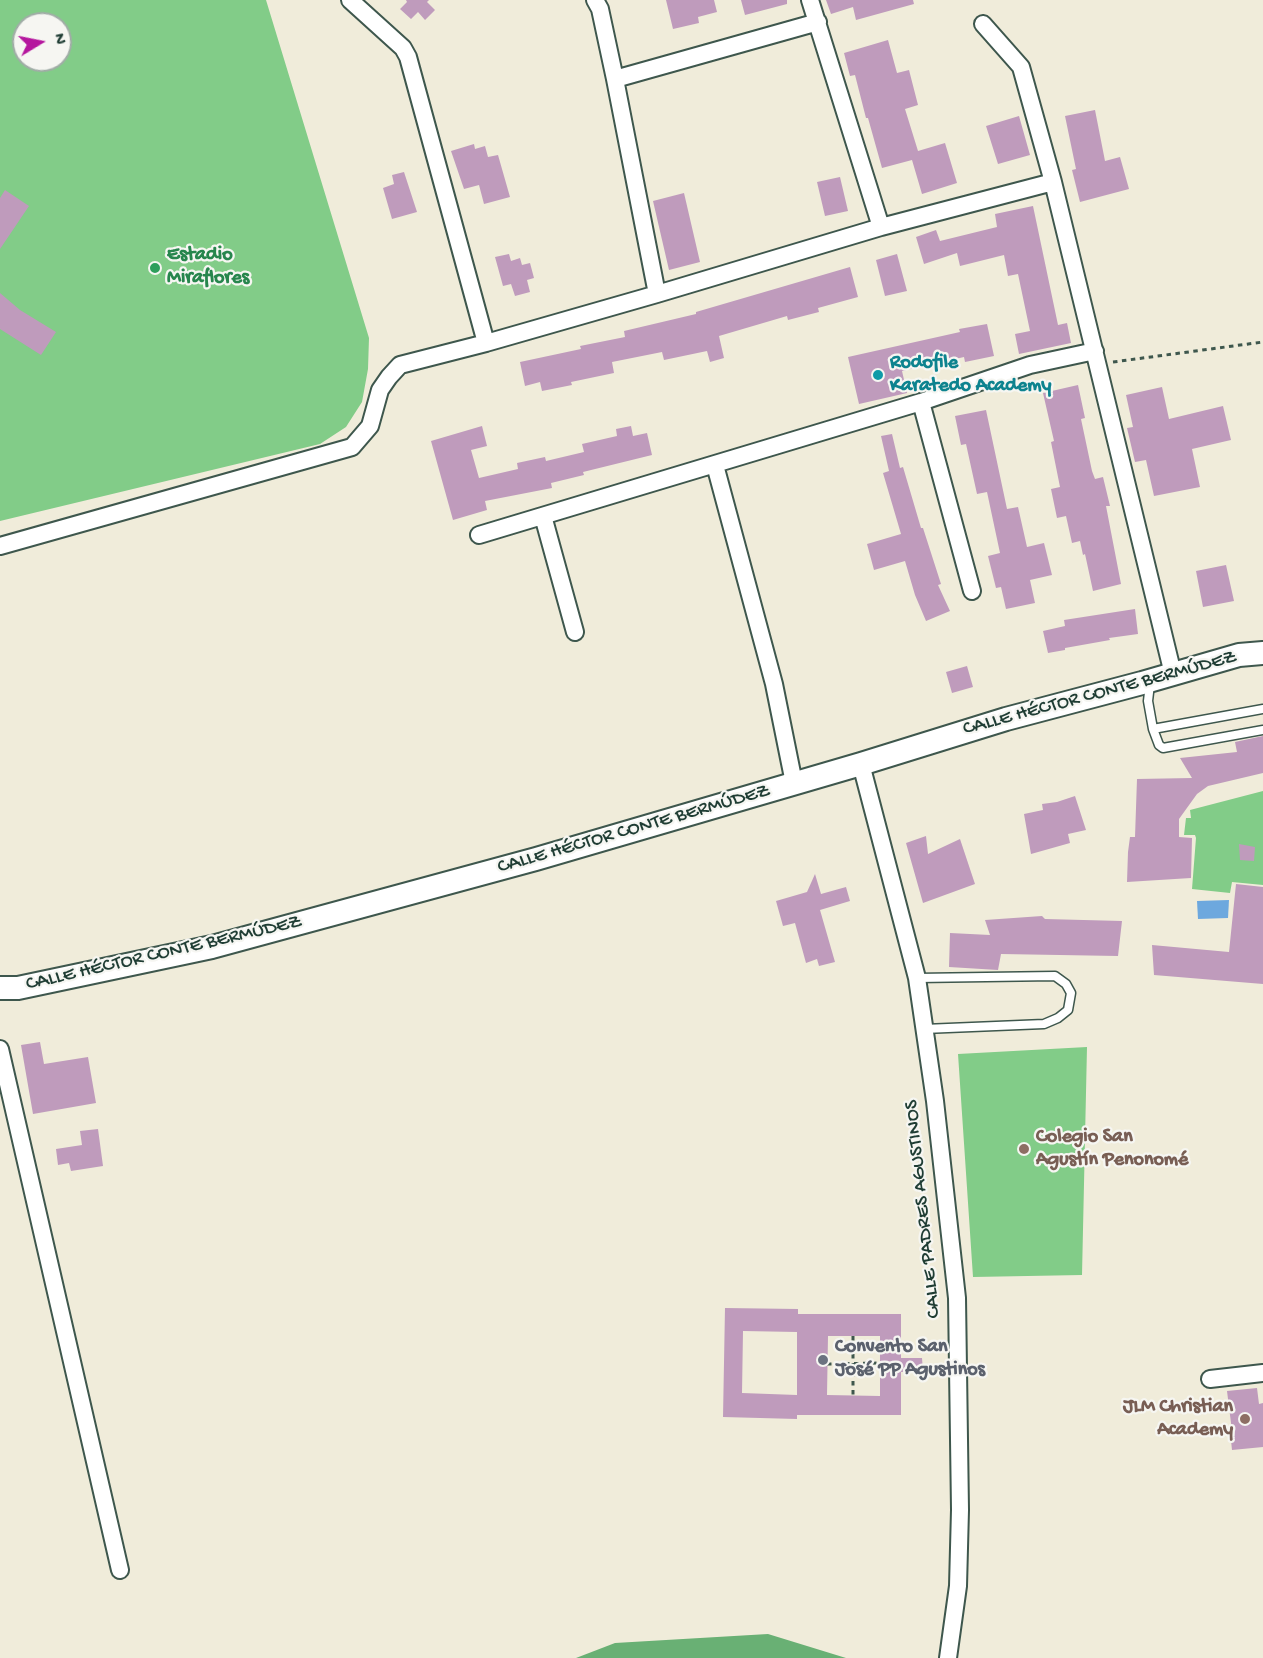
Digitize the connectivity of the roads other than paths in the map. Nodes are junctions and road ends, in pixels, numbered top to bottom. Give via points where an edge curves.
1 (350, 0) edge
2 (595, 0) edge
3 (810, 0) edge
4 (818, 22) junction
5 (983, 24) dead end
6 (615, 79) junction
7 (1053, 182) junction
8 (881, 227) junction
9 (657, 294) junction
10 (486, 343) junction
11 (1096, 358) junction
12 (921, 402) junction
13 (715, 465) junction
14 (543, 516) junction
15 (479, 535) dead end
16 (0, 546) edge
17 (972, 591) dead end
18 (575, 632) dead end
19 (1263, 653) edge
20 (1173, 674) junction
21 (1151, 681) junction
22 (1263, 709) edge
23 (1153, 729) junction
24 (1263, 730) edge
25 (861, 764) junction
26 (794, 783) junction
27 (917, 978) junction
28 (0, 988) edge
29 (924, 1029) junction
30 (0, 1049) edge
31 (1263, 1373) edge
32 (1210, 1378) dead end
33 (120, 1570) dead end
34 (948, 1658) edge

1 - 10 street via 408,57
2 - 6 street
3 - 4 street
4 - 6 street
4 - 8 street
5 - 7 street via 1021,67
6 - 9 street
7 - 8 street
7 - 11 street
8 - 9 street
9 - 10 street
10 - 16 street via 400,365 380,390 370,426 352,447
11 - 12 street via 1030,365
11 - 20 street
12 - 13 street
12 - 17 street
13 - 14 street
13 - 26 street via 774,684
14 - 15 street
14 - 18 street
19 - 20 street, CALLE HÉCTOR CONTE BERMÚDEZ via 1239,655
20 - 21 street, CALLE HÉCTOR CONTE BERMÚDEZ
21 - 23 lane via 1148,701
21 - 25 street, CALLE HÉCTOR CONTE BERMÚDEZ via 1006,719
22 - 23 lane
23 - 24 lane via 1159,745 1166,748
25 - 26 street, CALLE HÉCTOR CONTE BERMÚDEZ
25 - 27 street, CALLE PADRES AGUSTINOS
26 - 28 street, CALLE HÉCTOR CONTE BERMÚDEZ via 536,859 212,947 18,988
27 - 29 street, CALLE PADRES AGUSTINOS
27 - 29 lane via 1055,976 1071,993 1068,1010 1044,1024
29 - 34 street, CALLE PADRES AGUSTINOS via 957,1298 958,1586
30 - 33 street
31 - 32 street

